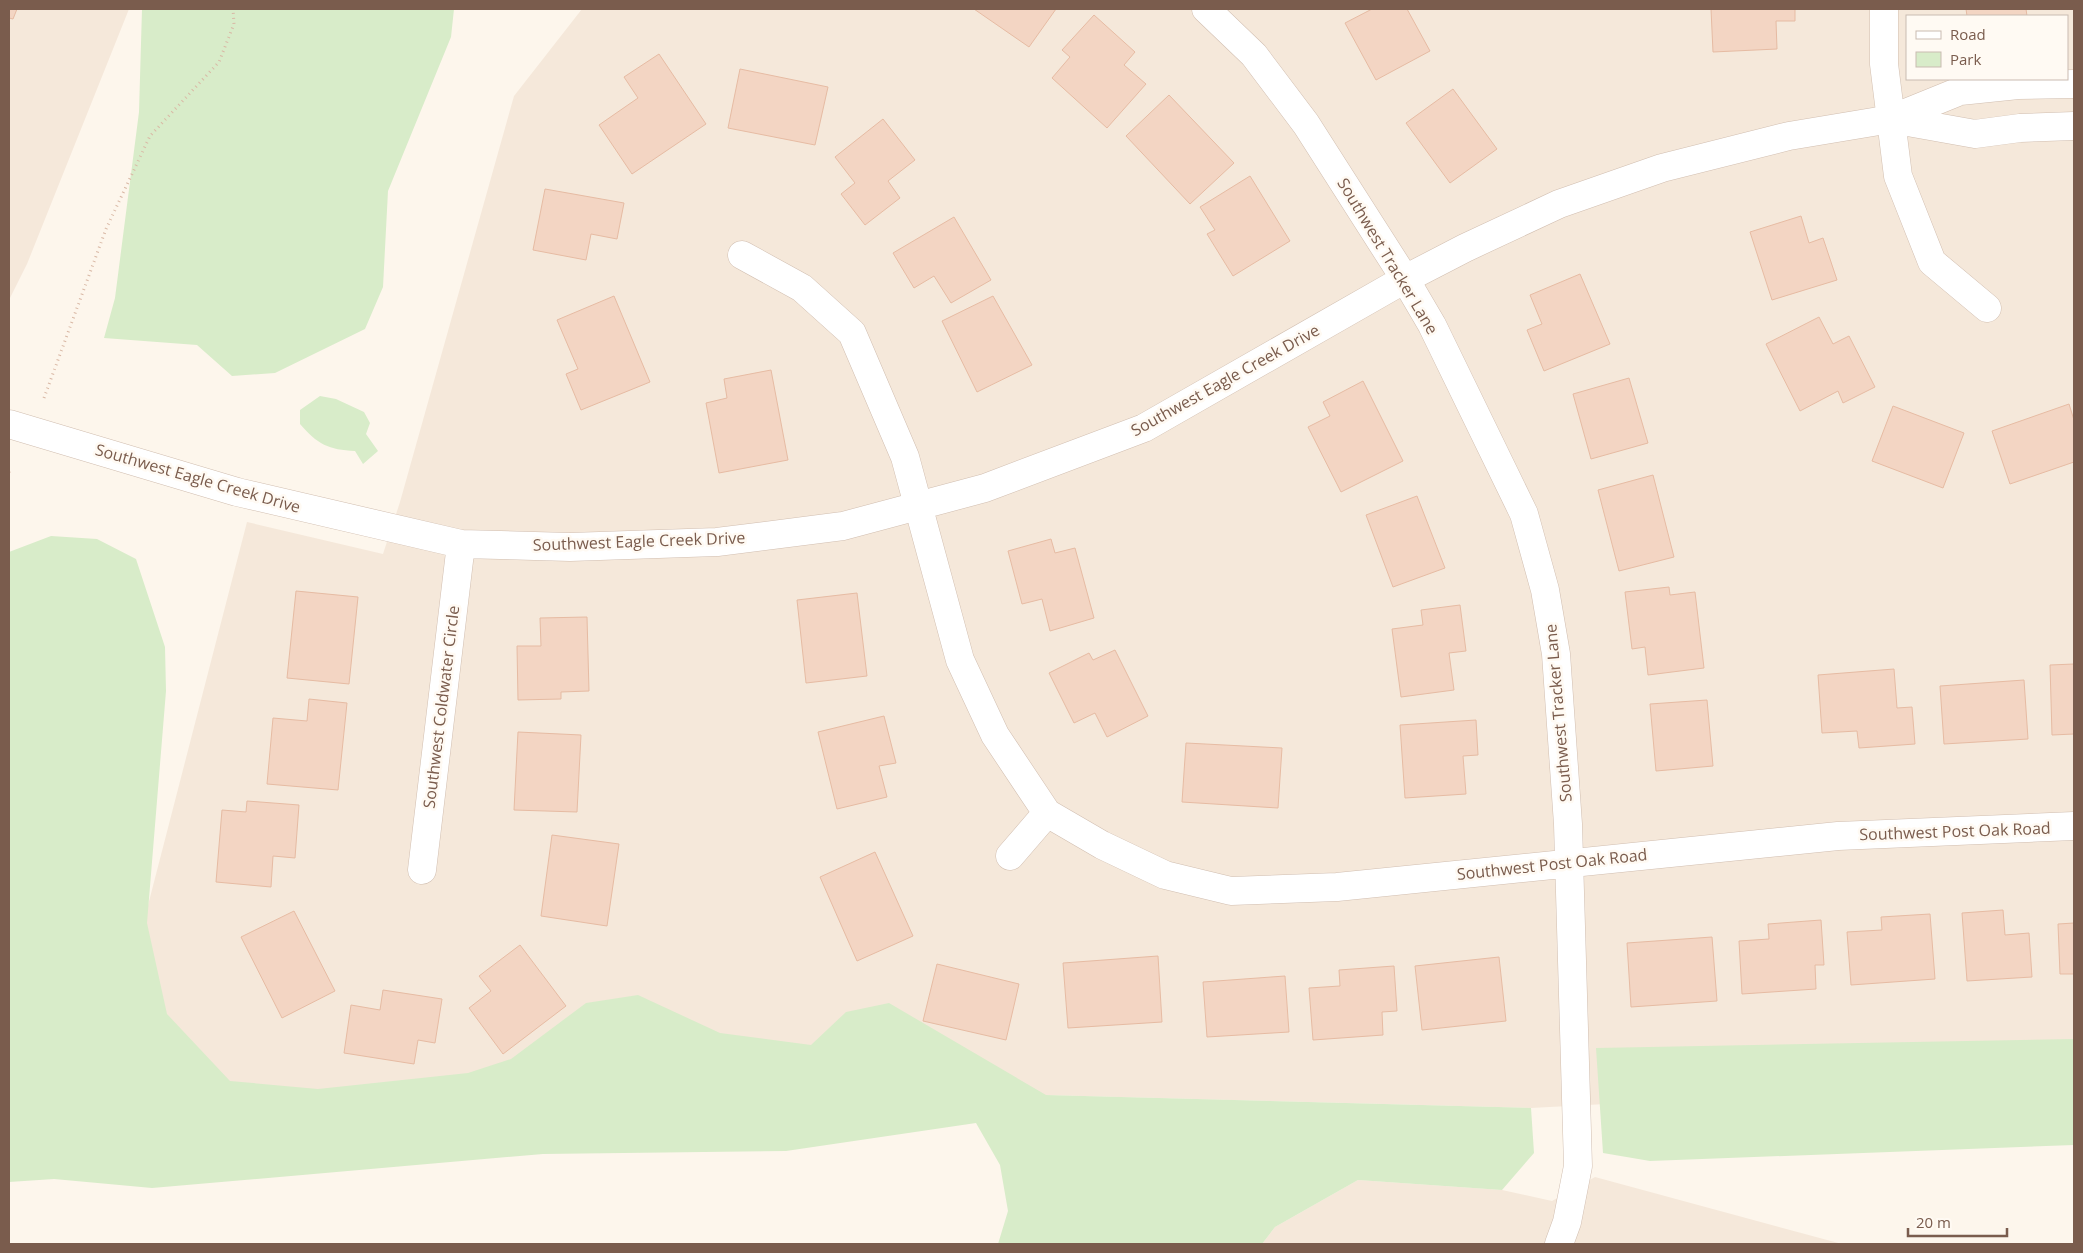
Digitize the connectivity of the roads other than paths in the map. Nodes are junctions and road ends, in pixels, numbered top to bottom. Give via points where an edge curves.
1 (1206, 9) edge
2 (1884, 9) edge
3 (2074, 84) edge
4 (1891, 119) junction
5 (2074, 126) edge
6 (742, 255) dead end
7 (1406, 279) junction
8 (1986, 308) dead end
9 (9, 424) edge
10 (920, 506) junction
11 (461, 544) junction
12 (1047, 813) junction
13 (2074, 826) edge
14 (1010, 856) dead end
15 (1569, 862) junction
16 (422, 870) dead end
17 (1560, 1244) edge

1 - 7 street, Southwest Tracker Lane via 1254,54 1300,116
2 - 4 street via 1884,64
3 - 4 street, Southwest Eagle Creek Drive via 1960,91
4 - 5 street, Southwest Eagle Creek Drive via 1975,134
4 - 7 street, Southwest Eagle Creek Drive via 1789,136 1662,168 1560,204
4 - 8 street via 1898,176 1932,262
6 - 10 street, Southwest Post Oak Road via 802,288 852,333 905,457
7 - 10 street, Southwest Eagle Creek Drive via 1144,428 985,488
7 - 15 street, Southwest Tracker Lane via 1432,325 1524,514 1545,590 1556,654
9 - 11 street, Southwest Eagle Creek Drive via 237,492
10 - 11 street, Southwest Eagle Creek Drive via 843,526 717,542 570,547
10 - 12 street, Southwest Post Oak Road via 960,660 995,735
11 - 16 street, Southwest Coldwater Circle
12 - 14 street
12 - 15 street, Southwest Post Oak Road via 1102,845 1165,875 1231,891 1337,887
13 - 15 street, Southwest Post Oak Road via 1838,836
15 - 17 street, Southwest Tracker Lane via 1578,1166

